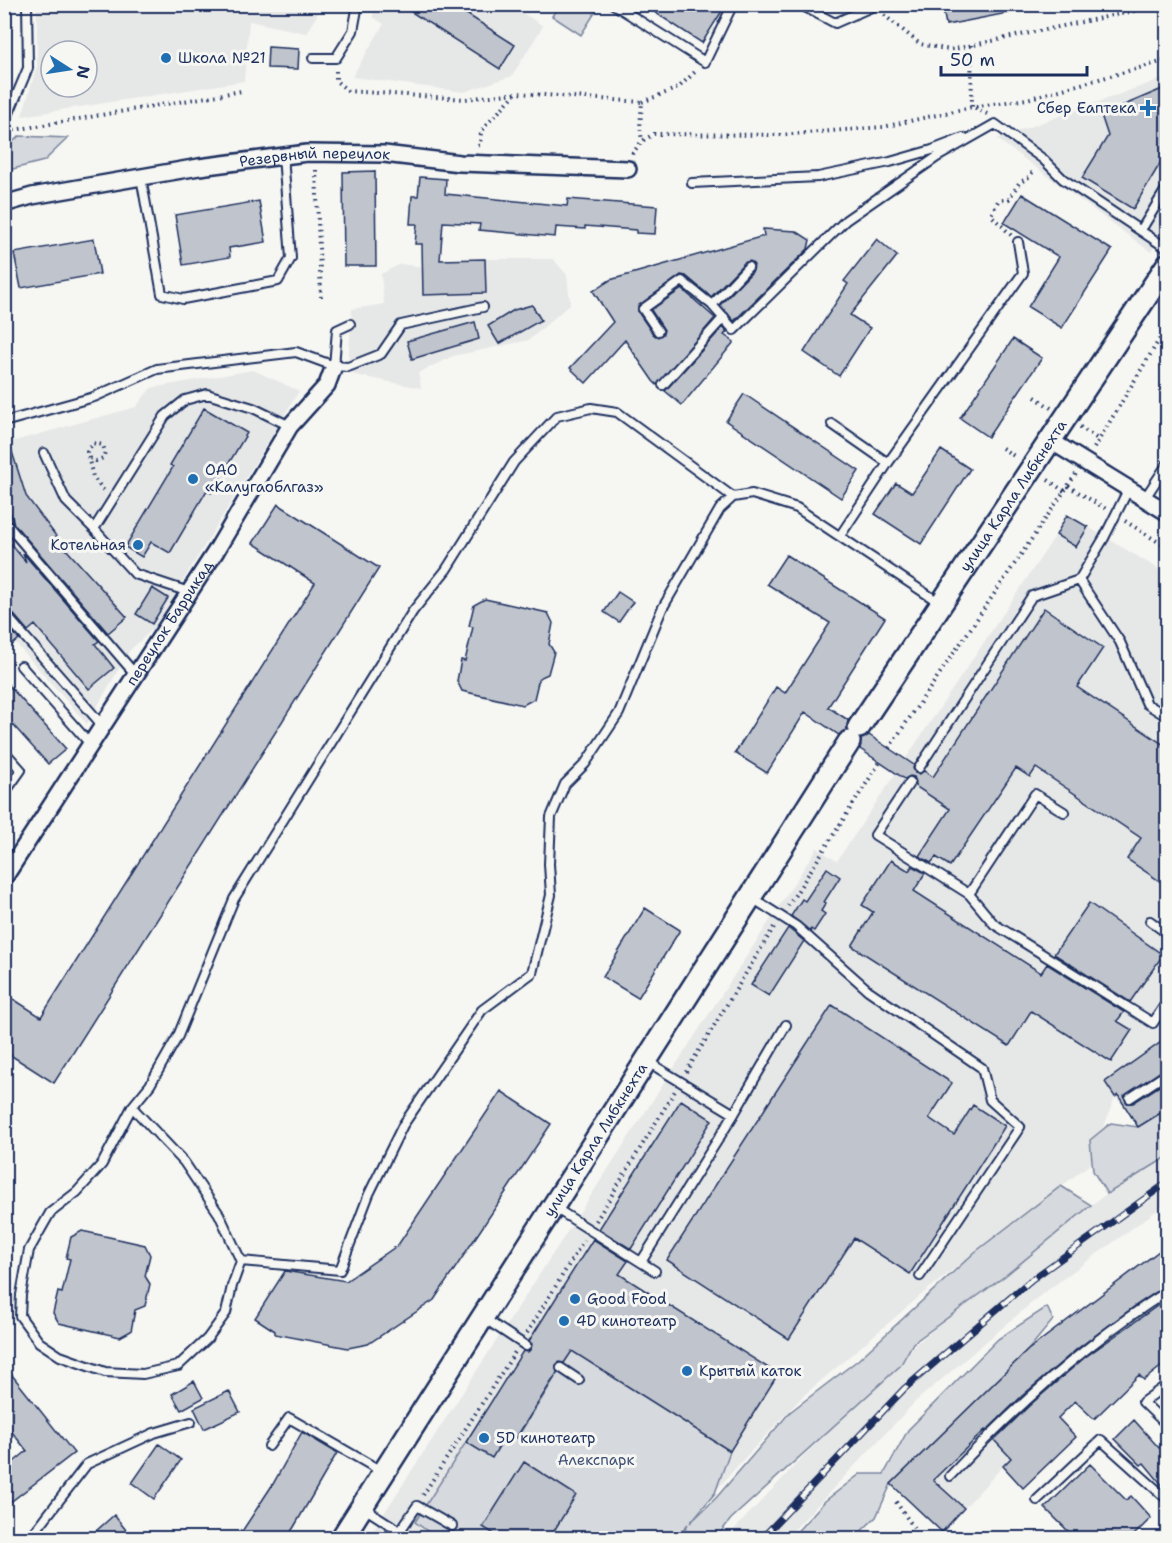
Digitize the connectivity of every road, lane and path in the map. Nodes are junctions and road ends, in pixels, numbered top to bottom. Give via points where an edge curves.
1 (27, 4) edge
2 (358, 4) edge
3 (613, 4) edge
4 (733, 4) edge
5 (799, 4) edge
6 (1167, 4) edge
7 (877, 6) edge
8 (971, 45) junction
9 (313, 58) dead end
10 (336, 58) junction
11 (1167, 60) edge
12 (705, 62) junction
13 (242, 91) dead end
14 (517, 93) junction
15 (642, 102) junction
16 (972, 107) junction
17 (995, 124) junction
18 (4, 125) edge
19 (4, 132) edge
20 (642, 141) junction
21 (316, 154) junction
22 (284, 156) junction
23 (1043, 159) junction
24 (460, 163) junction
25 (628, 169) joint
26 (141, 177) junction
27 (692, 183) dead end
28 (1167, 186) edge
29 (4, 204) edge
30 (1141, 231) junction
31 (1018, 242) joint
32 (1167, 249) edge
33 (1167, 264) edge
34 (748, 267) dead end
35 (321, 297) dead end
36 (712, 305) junction
37 (483, 307) dead end
38 (724, 317) junction
39 (350, 324) dead end
40 (1167, 326) edge
41 (658, 330) dead end
42 (334, 366) junction
43 (663, 385) dead end
44 (4, 422) edge
45 (832, 424) dead end
46 (290, 426) junction
47 (1051, 441) junction
48 (44, 453) dead end
49 (90, 458) junction
50 (1085, 461) junction
51 (888, 463) junction
52 (1167, 463) edge
53 (1129, 488) junction
54 (734, 497) junction
55 (1145, 498) junction
56 (112, 501) junction
57 (1167, 513) edge
58 (4, 520) edge
59 (94, 529) junction
60 (840, 536) junction
61 (1079, 580) junction
62 (189, 592) junction
63 (941, 604) junction
64 (4, 613) edge
65 (21, 666) dead end
66 (135, 674) junction
67 (1167, 717) edge
68 (103, 726) junction
69 (91, 745) junction
70 (889, 748) dead end
71 (4, 751) edge
72 (880, 762) dead end
73 (919, 768) dead end
74 (910, 782) dead end
75 (4, 794) edge
76 (1064, 812) dead end
77 (4, 878) edge
78 (969, 894) junction
79 (751, 897) junction
80 (781, 916) junction
81 (1150, 921) dead end
82 (1167, 934) edge
83 (1167, 1000) edge
84 (786, 1025) dead end
85 (647, 1061) junction
86 (1167, 1073) edge
87 (680, 1082) junction
88 (1130, 1098) dead end
89 (132, 1107) junction
90 (734, 1114) junction
91 (554, 1207) junction
92 (590, 1230) junction
93 (241, 1261) junction
94 (641, 1262) junction
95 (655, 1270) dead end
96 (920, 1276) dead end
97 (1167, 1291) edge
98 (483, 1318) junction
99 (524, 1344) junction
100 (561, 1368) dead end
101 (579, 1380) dead end
102 (1167, 1384) edge
103 (191, 1422) dead end
104 (1167, 1426) edge
105 (269, 1446) dead end
106 (385, 1473) junction
107 (950, 1476) dead end
108 (1036, 1500) dead end
109 (1167, 1500) edge
110 (896, 1502) dead end
111 (417, 1506) junction
112 (363, 1507) junction
113 (452, 1527) dead end
114 (397, 1535) edge
115 (30, 1539) edge
116 (342, 1539) edge
117 (905, 1539) edge

1 - 18 lane via 28,68
2 - 10 lane via 353,31
3 - 12 lane
4 - 12 lane
5 - 7 lane via 835,24
6 - 8 path
7 - 8 path via 920,44 950,50
8 - 16 path
9 - 10 lane
10 - 14 path via 336,81 348,91 465,99
11 - 16 path via 1027,99
12 - 15 path via 678,88
13 - 19 path
14 - 15 path
14 - 24 path via 481,131 480,145
15 - 20 path
16 - 17 path via 988,115
16 - 20 path via 883,127 780,135 654,134
17 - 23 lane
17 - 27 lane via 932,150 818,177
17 - 38 lane via 937,157 846,219 734,330
20 - 25 path via 632,153
21 - 22 street, Резервный переулок
21 - 24 street, Резервный переулок via 384,154
21 - 35 path
22 - 26 street, Резервный переулок
22 - 26 lane via 291,258 278,281 183,299 162,294
23 - 30 lane via 1063,179
23 - 31 path via 1009,199 998,201 991,215
24 - 25 street, Резервный переулок
26 - 29 street, Резервный переулок
28 - 30 lane
30 - 32 lane
31 - 51 lane via 1023,273
33 - 47 main road, улица Карла Либкнехта
34 - 36 lane
36 - 38 lane
36 - 41 lane via 682,280 643,309
37 - 42 lane via 401,326 381,354 348,367
38 - 43 lane
39 - 42 lane via 337,330
40 - 50 path
42 - 44 lane via 296,352 157,369 94,397
42 - 46 street, переулок Баррикад via 327,385
45 - 51 lane
46 - 56 lane via 253,408 207,394 185,400 165,416
46 - 62 street, переулок Баррикад
47 - 50 street
47 - 63 main road, улица Карла Либкнехта
48 - 59 lane via 66,501
49 - 49 path via 90,445 103,445 103,458
49 - 56 path via 93,477
50 - 53 street
50 - 70 path
51 - 60 lane
52 - 55 lane
53 - 55 street
53 - 61 lane
54 - 60 lane via 752,494 797,508
54 - 89 lane via 616,412 591,408 557,416 514,462 446,570 413,611 234,899 178,1036 150,1085
54 - 93 lane via 720,509 662,609 619,713 585,764 565,784 555,806 551,817 551,895 532,974 482,1010 403,1125 369,1194 340,1270
55 - 57 street
56 - 59 lane
58 - 66 lane
59 - 62 lane via 135,574
60 - 63 lane
61 - 67 lane via 1120,642 1148,704
61 - 73 lane via 1032,596
62 - 66 street, переулок Баррикад
63 - 79 main road, улица Карла Либкнехта
64 - 68 lane
65 - 69 lane
66 - 68 street, переулок Баррикад
68 - 69 street, переулок Баррикад
69 - 77 street, переулок Баррикад
71 - 75 lane via 21,770
72 - 80 path
74 - 78 lane via 875,836
76 - 78 lane via 1035,794
78 - 83 lane via 993,924 1153,1023
79 - 80 lane
79 - 85 main road, улица Карла Либкнехта
80 - 87 path
80 - 96 lane via 868,990 982,1068 990,1100 1020,1127
81 - 82 lane
84 - 90 lane
85 - 87 lane
85 - 91 main road, улица Карла Либкнехта
86 - 88 lane
87 - 90 lane
87 - 92 path
89 - 93 lane via 184,1162 219,1214
89 - 93 lane via 102,1164 77,1192 50,1213 30,1250 20,1316 39,1342 60,1356 105,1372 144,1374 178,1366 207,1339 226,1312
90 - 94 lane
91 - 92 lane
91 - 98 main road, улица Карла Либкнехта
92 - 94 lane
92 - 99 path
94 - 95 lane
97 - 107 lane via 1054,1375
98 - 99 lane
98 - 106 main road, улица Карла Либкнехта
99 - 111 path
100 - 101 lane
102 - 104 lane via 1143,1402
103 - 115 lane via 154,1433 87,1464
105 - 106 lane via 289,1418
106 - 112 main road, улица Карла Либкнехта
108 - 109 lane via 1101,1440
110 - 117 path via 914,1528
111 - 113 lane
111 - 114 lane
112 - 114 lane
112 - 116 main road, улица Карла Либкнехта

